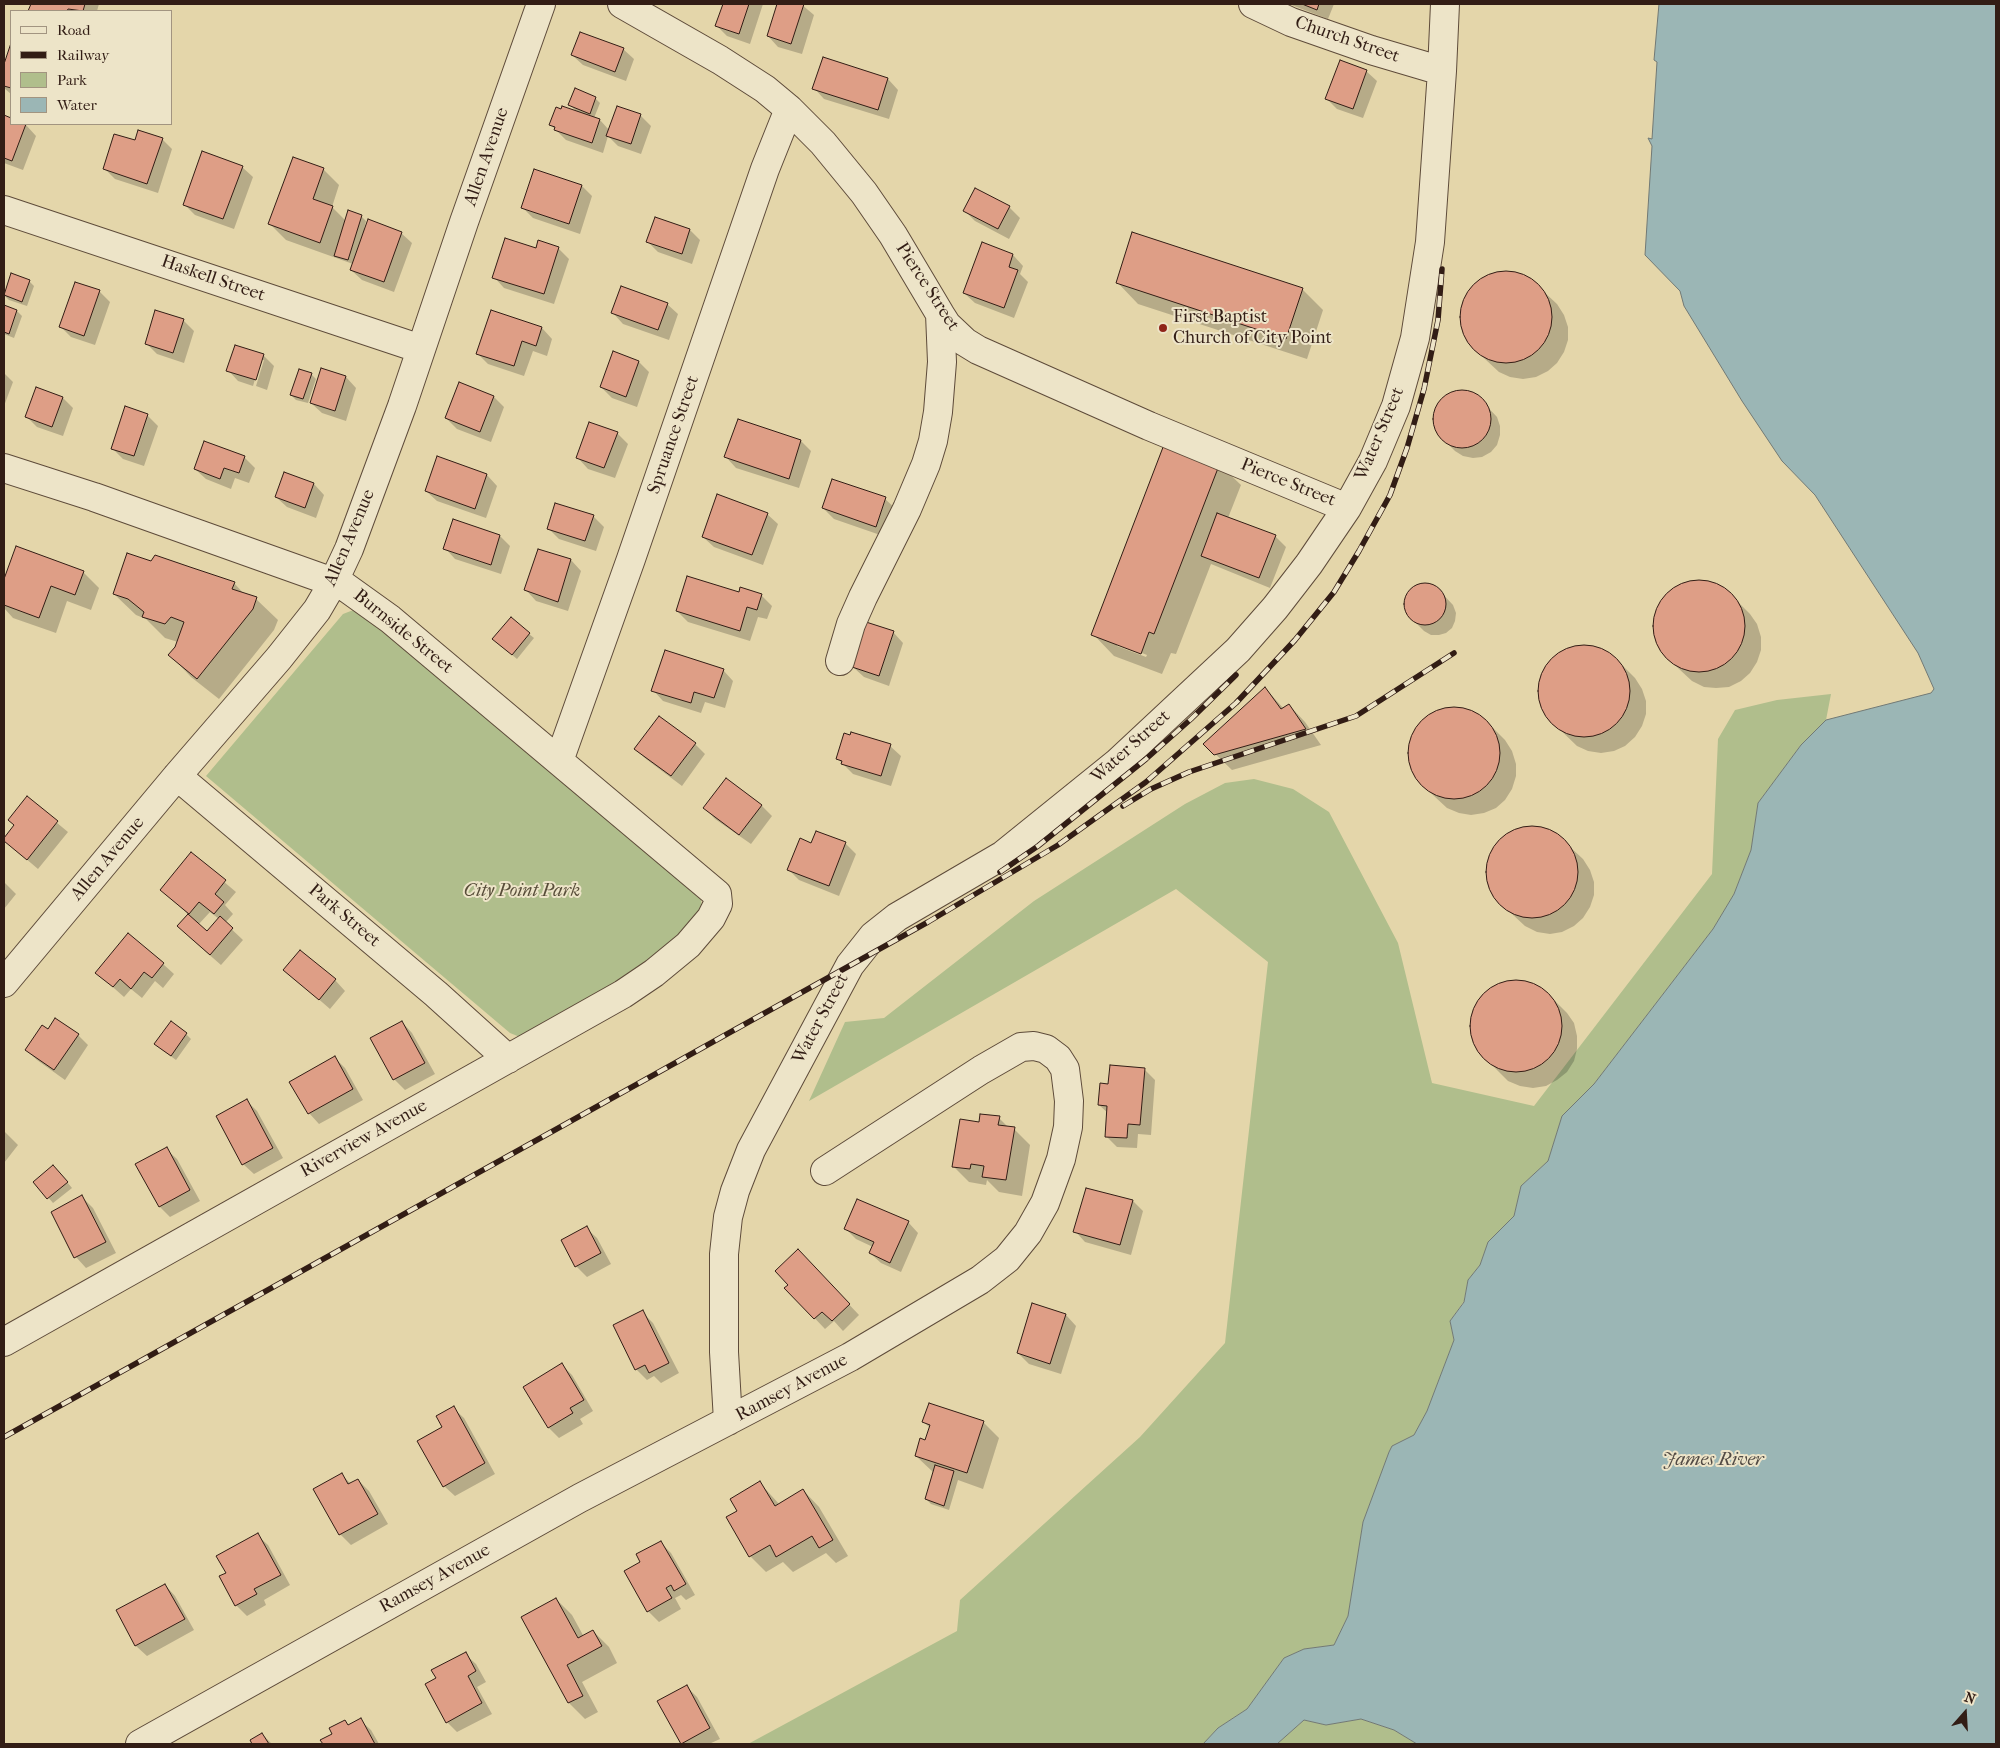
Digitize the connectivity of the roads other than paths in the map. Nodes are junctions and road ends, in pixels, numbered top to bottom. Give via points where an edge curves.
1 (541, 4) edge
2 (622, 4) edge
3 (1253, 4) edge
4 (1445, 4) edge
5 (1442, 71) junction
6 (789, 109) junction
7 (4, 210) edge
8 (940, 314) junction
9 (421, 350) junction
10 (4, 468) edge
11 (1347, 508) junction
12 (334, 581) junction
13 (840, 662) dead end
14 (559, 760) junction
15 (177, 776) junction
16 (711, 918) joint
17 (4, 983) edge
18 (508, 1059) junction
19 (825, 1171) dead end
20 (4, 1342) edge
21 (728, 1421) junction
22 (140, 1744) edge

1 - 9 street, Allen Avenue
2 - 6 street, Pierce Street via 720,60 766,89
3 - 5 street, Church Street via 1291,22
4 - 5 street, Water Street
5 - 11 street, Water Street via 1430,242 1415,338 1396,406
6 - 8 street, Pierce Street via 823,143 864,193
6 - 14 street, Spruance Street via 765,169 632,559
7 - 9 street, Haskell Street
8 - 11 street, Pierce Street via 947,325 978,350 1149,426
8 - 13 street via 942,362 933,442 907,509 860,604
9 - 12 street, Allen Avenue via 349,549
10 - 12 street, Burnside Street
11 - 21 street, Water Street via 1309,564 1244,643 1117,763 1003,855 897,917 873,936 850,965 751,1150 728,1217 724,1254 724,1352
12 - 14 street, Burnside Street via 390,619
12 - 15 street, Allen Avenue via 317,610 279,658
14 - 16 street, Burnside Street via 717,894 718,904
15 - 17 street, Allen Avenue
15 - 18 street, Park Street via 436,994
16 - 18 street, Riverview Avenue via 688,944 654,973
18 - 20 street, Riverview Avenue
19 - 21 street, Ramsey Avenue via 1021,1047 1034,1046 1046,1050 1058,1058 1065,1069 1068,1127 1061,1159 1045,1203 1028,1233 1007,1258 980,1280 850,1357
21 - 22 street, Ramsey Avenue via 580,1498

